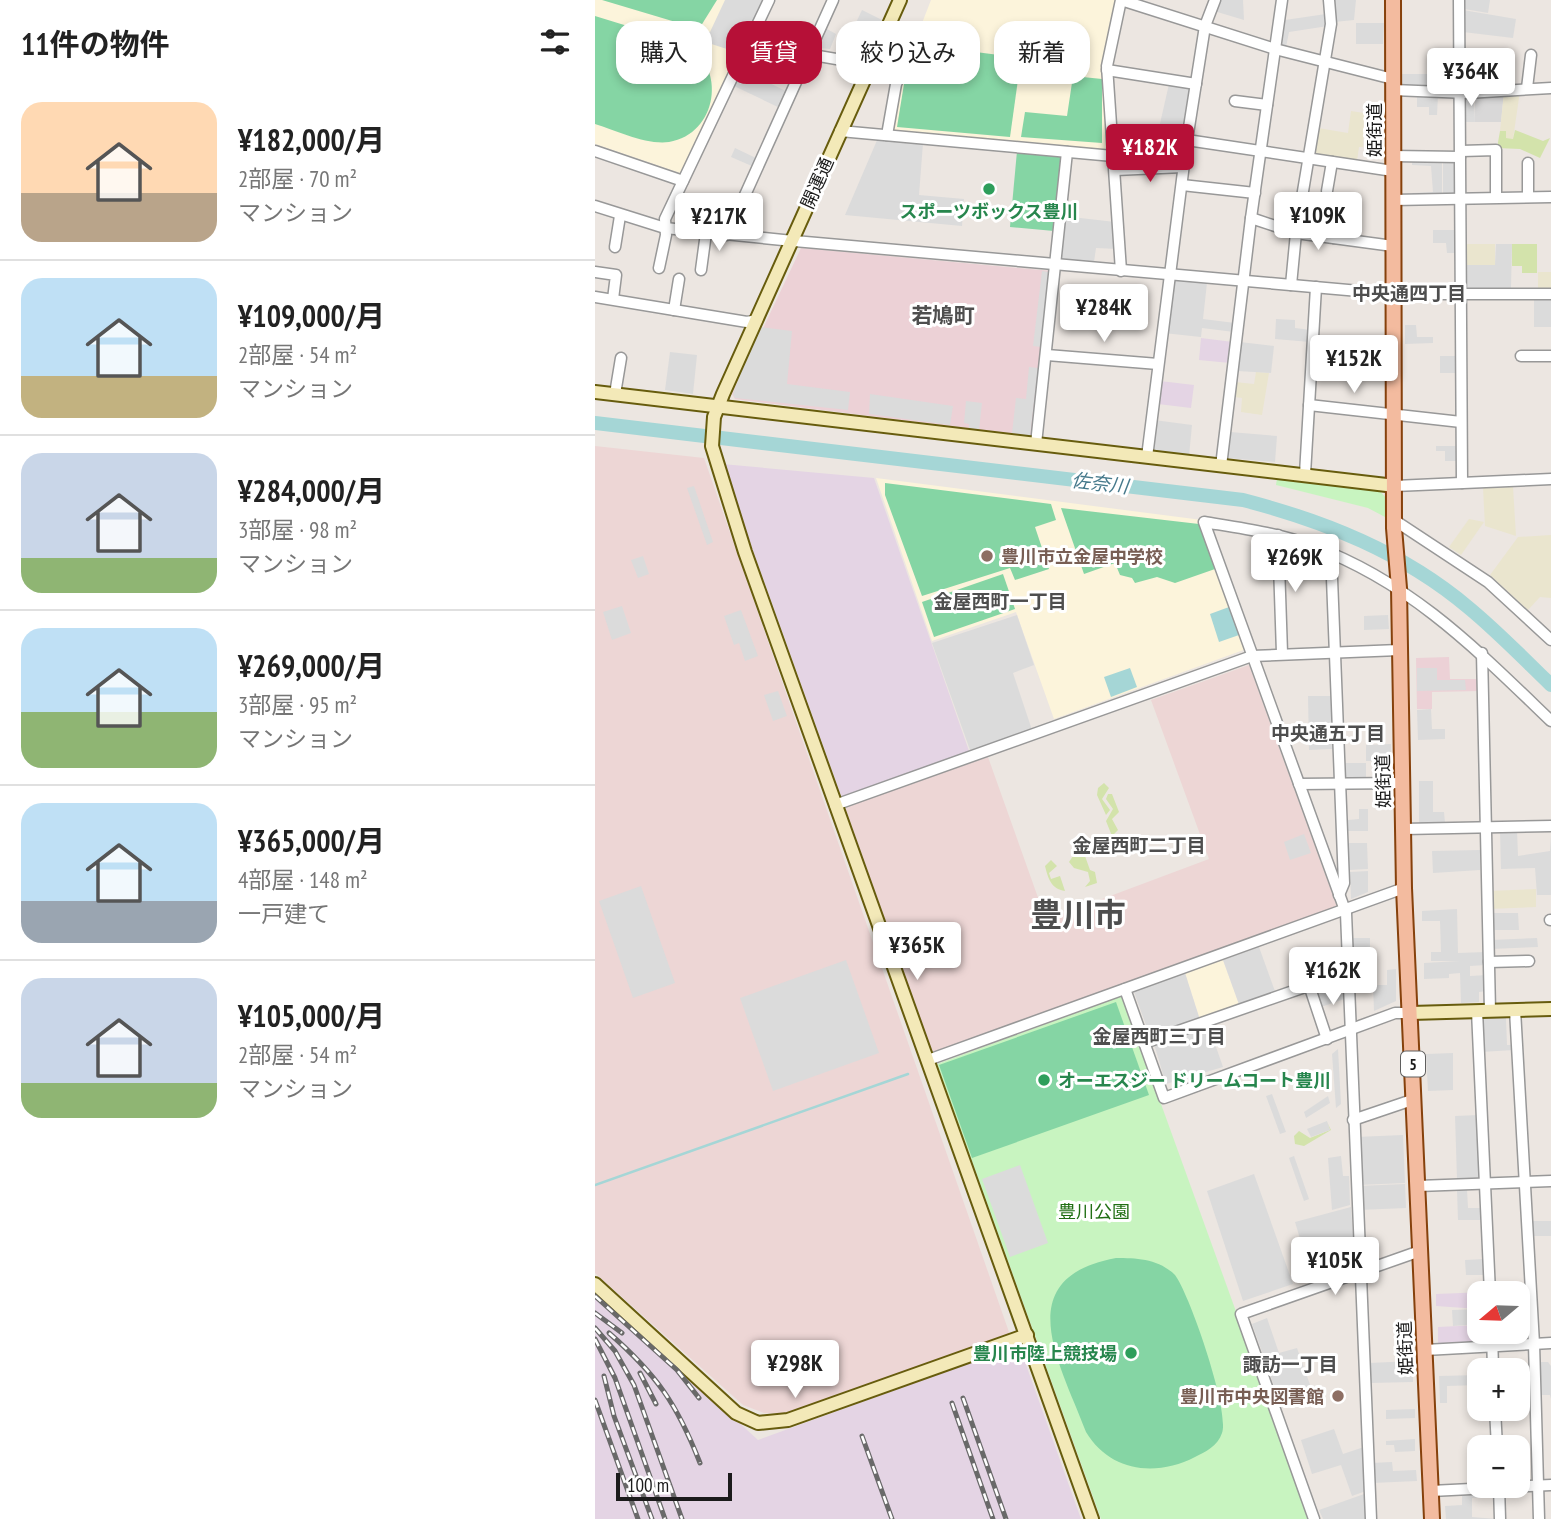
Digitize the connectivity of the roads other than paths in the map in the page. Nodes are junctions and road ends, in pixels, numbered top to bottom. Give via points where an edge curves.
1 (769, 0) edge
2 (833, 0) edge
3 (899, 0) edge
4 (1121, 0) edge
5 (1215, 0) edge
6 (1282, 0) edge
7 (1329, 0) edge
8 (1393, 0) edge
9 (1459, 0) edge
10 (759, 21) edge
11 (890, 21) edge
12 (822, 25) edge
13 (1205, 26) junction
14 (1275, 49) junction
15 (1531, 55) dead end
16 (1324, 61) junction
17 (1107, 71) junction
18 (730, 84) edge
19 (795, 84) edge
20 (862, 84) edge
21 (896, 84) edge
22 (1393, 84) junction
23 (1196, 85) junction
24 (1527, 88) junction
25 (1551, 88) edge
26 (1460, 93) junction
27 (1235, 101) dead end
28 (1267, 105) junction
29 (840, 131) junction
30 (887, 135) junction
31 (1187, 140) junction
32 (595, 151) edge
33 (1067, 152) junction
34 (1261, 152) junction
35 (1461, 153) junction
36 (1113, 156) junction
37 (1308, 159) junction
38 (1332, 162) junction
39 (1528, 163) dead end
40 (1393, 164) junction
41 (1183, 167) junction
42 (1115, 170) junction
43 (683, 181) junction
44 (1182, 185) junction
45 (1327, 191) dead end
46 (1255, 193) junction
47 (1496, 197) junction
48 (1528, 197) junction
49 (1551, 197) edge
50 (1461, 198) junction
51 (1393, 200) junction
52 (1340, 204) dead end
53 (595, 206) edge
54 (620, 216) junction
55 (1251, 218) junction
56 (665, 228) junction
57 (706, 233) junction
58 (1296, 233) junction
59 (727, 235) junction
60 (1334, 238) junction
61 (792, 241) junction
62 (1393, 246) junction
63 (615, 247) dead end
64 (1055, 265) junction
65 (659, 268) dead end
66 (701, 270) dead end
67 (595, 271) edge
68 (1121, 271) junction
69 (1168, 275) junction
70 (679, 279) dead end
71 (1243, 281) junction
72 (1291, 285) junction
73 (1316, 287) junction
74 (1392, 294) junction
75 (1461, 294) junction
76 (1551, 294) edge
77 (595, 296) edge
78 (613, 299) junction
79 (674, 310) junction
80 (757, 320) junction
81 (1047, 355) junction
82 (1521, 356) dead end
83 (1551, 356) edge
84 (621, 358) dead end
85 (1157, 364) junction
86 (595, 392) edge
87 (615, 394) junction
88 (1309, 405) junction
89 (719, 406) junction
90 (1396, 415) junction
91 (1461, 422) junction
92 (1036, 444) junction
93 (1147, 457) junction
94 (1221, 466) junction
95 (1305, 474) junction
96 (1551, 479) edge
97 (1462, 483) junction
98 (1395, 486) junction
99 (1394, 524) junction
100 (1278, 535) junction
101 (1331, 553) junction
102 (1398, 581) junction
103 (1551, 640) edge
104 (1399, 650) junction
105 (1335, 652) junction
106 (1282, 653) junction
107 (1482, 653) junction
108 (1252, 656) junction
109 (1551, 721) edge
110 (1339, 783) junction
111 (1402, 783) junction
112 (1299, 784) junction
113 (835, 805) junction
114 (1551, 826) edge
115 (1484, 828) junction
116 (1404, 829) junction
117 (1404, 888) junction
118 (1339, 895) junction
119 (1344, 909) junction
120 (1529, 961) dead end
121 (1489, 962) junction
122 (1348, 972) junction
123 (1309, 985) junction
124 (1125, 989) junction
125 (1551, 1009) edge
126 (1515, 1010) junction
127 (1477, 1011) junction
128 (1490, 1011) junction
129 (1411, 1013) junction
130 (1351, 1030) junction
131 (1327, 1039) junction
132 (1144, 1042) junction
133 (928, 1060) junction
134 (1415, 1099) junction
135 (1353, 1120) junction
136 (1551, 1181) edge
137 (1523, 1182) junction
138 (1485, 1184) junction
139 (1418, 1186) junction
140 (1420, 1251) junction
141 (1360, 1272) junction
142 (1489, 1281) edge
143 (595, 1284) edge
144 (1027, 1335) junction
145 (1551, 1343) edge
146 (1534, 1344) junction
147 (1492, 1346) junction
148 (1425, 1350) junction
149 (1492, 1358) edge
150 (1551, 1485) edge
151 (1530, 1486) edge
152 (1538, 1486) junction
153 (1467, 1489) edge
154 (1431, 1491) junction
155 (1499, 1498) edge
156 (1092, 1519) edge
157 (1314, 1519) edge
158 (1371, 1519) edge
159 (1432, 1519) edge
160 (1500, 1519) edge
161 (1539, 1519) edge

1 - 10 street
2 - 12 street
3 - 11 street, 開運通
4 - 13 street
4 - 17 street
5 - 13 street
6 - 14 street
7 - 16 street via 1331,24
8 - 22 main road, 姫街道 / 5
9 - 26 street
13 - 14 street
13 - 23 street
14 - 16 street
14 - 28 street
15 - 24 street
16 - 22 street
16 - 37 street
17 - 23 street
17 - 36 street
18 - 43 street
19 - 59 street
20 - 29 street, 開運通
21 - 30 street
22 - 26 street
22 - 40 main road, 姫街道 / 5
23 - 31 street
24 - 25 street
24 - 26 street
26 - 35 street
27 - 28 street
28 - 34 street
29 - 30 street
29 - 61 street, 開運通
30 - 33 street
31 - 34 street
31 - 41 street
32 - 43 street
33 - 36 street
33 - 64 street
34 - 37 street
34 - 46 street
35 - 40 street
35 - 47 street via 1496,150
35 - 50 street
36 - 42 street
37 - 38 street
37 - 58 street
38 - 40 street
38 - 45 street
39 - 48 street
40 - 51 main road, 姫街道 / 5
41 - 42 street
41 - 44 street
42 - 68 street
43 - 56 street
44 - 46 street
44 - 69 street
46 - 55 street
47 - 48 street
47 - 50 street
48 - 49 street
50 - 51 street
50 - 75 street
51 - 62 main road, 姫街道 / 5
52 - 60 street
53 - 54 street
54 - 56 street
54 - 63 street
55 - 58 street
55 - 71 street
56 - 57 street
56 - 65 street
57 - 59 street
57 - 66 street
58 - 60 street
58 - 72 street
59 - 61 street
60 - 62 street
61 - 64 street
61 - 80 street, 開運通
62 - 74 main road, 姫街道 / 5
64 - 68 street
64 - 81 street
67 - 78 street via 616,275
68 - 69 street
69 - 71 street
69 - 85 street
70 - 79 street
71 - 72 street
71 - 94 street
72 - 73 street
73 - 74 street
73 - 88 street
74 - 75 street
74 - 90 main road, 姫街道 / 5
75 - 76 street
75 - 91 street
77 - 78 street
78 - 79 street
79 - 80 street
80 - 89 street, 開運通
81 - 85 street
81 - 92 street
82 - 83 street
84 - 87 street
85 - 93 street
86 - 87 street
87 - 89 street
88 - 90 street
88 - 95 street
89 - 92 street
89 - 113 street, 開運通 via 713,422 714,455
90 - 91 street
90 - 98 main road, 姫街道 / 5
91 - 97 street
92 - 93 street
93 - 94 street
94 - 95 street
95 - 98 street
96 - 97 street
97 - 98 street
98 - 99 main road, 姫街道 / 5
99 - 102 main road, 姫街道 / 5
99 - 103 street via 1488,582
100 - 101 street
100 - 106 street
100 - 108 street via 1204,522
101 - 102 street
101 - 105 street
102 - 104 main road, 姫街道 / 5
102 - 107 street
104 - 105 street
104 - 111 main road, 姫街道 / 5
105 - 106 street
105 - 110 street
106 - 108 street
107 - 109 street
107 - 115 street
108 - 112 street
108 - 113 street
110 - 111 street
110 - 112 street
110 - 118 street via 1344,883
111 - 116 main road, 姫街道 / 5
112 - 118 street
113 - 133 street
114 - 115 street
115 - 116 street
115 - 121 street
116 - 117 main road, 姫街道 / 5
117 - 119 street
117 - 129 main road, 姫街道 / 5
118 - 119 street
119 - 122 street
119 - 124 street
120 - 121 street
121 - 128 street
122 - 123 street
122 - 130 street
123 - 131 street
123 - 132 street
124 - 132 street
124 - 133 street
125 - 126 street
126 - 128 street
126 - 137 street
127 - 128 street
127 - 129 street
127 - 138 street
129 - 130 street via 1395,1013
129 - 134 main road, 姫街道 / 5
130 - 131 street
130 - 135 street
131 - 132 street via 1164,1098
133 - 144 street
134 - 135 street
134 - 139 main road, 姫街道 / 5
135 - 141 street
136 - 137 street
137 - 138 street
137 - 146 street
138 - 139 street
138 - 142 street
139 - 140 main road, 姫街道 / 5
140 - 141 street
140 - 148 main road, 姫街道 / 5
141 - 157 street via 1241,1314
141 - 158 street
143 - 144 street via 736,1413 758,1423 788,1420
144 - 156 street
145 - 146 street
146 - 147 street
146 - 152 street
147 - 148 street
147 - 149 street
148 - 154 main road, 姫街道 / 5
150 - 152 street
151 - 152 street
152 - 161 street
153 - 154 street
154 - 159 main road, 姫街道 / 5
155 - 160 street

